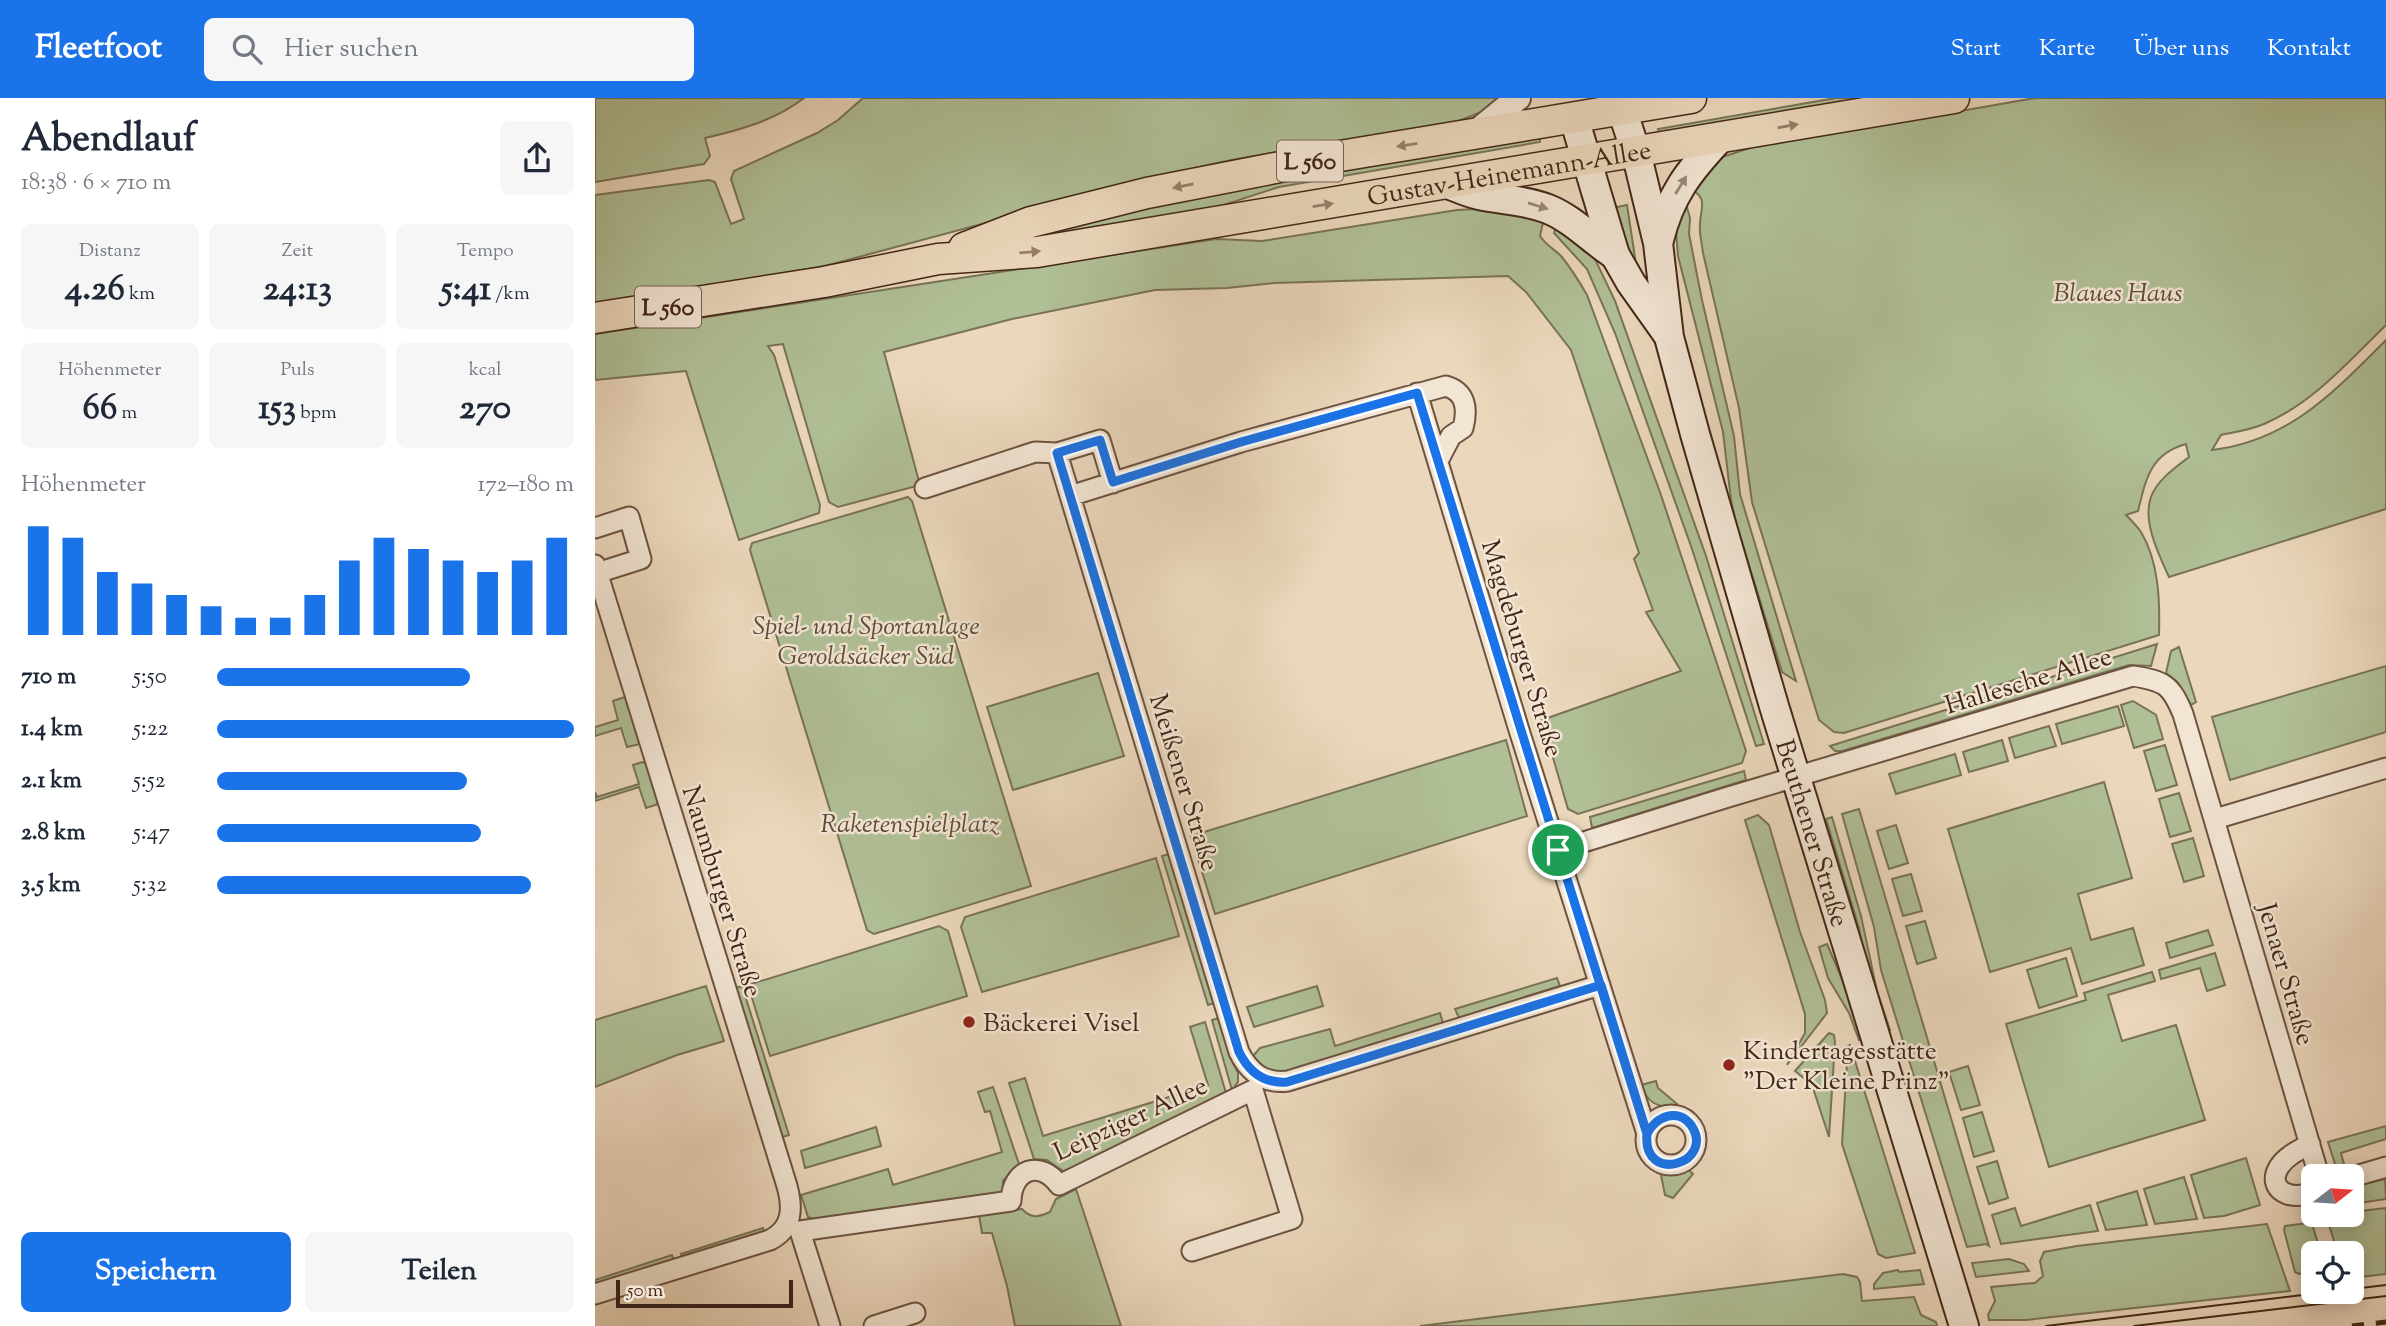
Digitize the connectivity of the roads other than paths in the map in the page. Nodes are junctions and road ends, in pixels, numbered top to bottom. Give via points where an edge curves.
1 (1518, 98) edge
2 (1691, 98) edge
3 (1954, 98) edge
4 (1620, 104) edge
5 (1571, 108) edge
6 (1474, 134) junction
7 (1720, 138) junction
8 (1636, 152) junction
9 (1586, 161) junction
10 (1448, 184) junction
11 (1658, 243) junction
12 (1615, 255) junction
13 (938, 259) junction
14 (595, 318) edge
15 (1669, 337) junction
16 (1417, 393) junction
17 (1057, 453) junction
18 (1438, 461) junction
19 (1113, 482) junction
20 (925, 488) dead end
21 (1070, 496) junction
22 (595, 528) edge
23 (596, 569) edge
24 (2386, 768) edge
25 (1796, 776) junction
26 (2215, 819) junction
27 (1558, 850) junction
28 (1601, 985) junction
29 (1256, 1084) junction
30 (1647, 1134) dead end
31 (2310, 1144) junction
32 (2316, 1164) edge
33 (2386, 1167) edge
34 (2364, 1173) edge
35 (2301, 1196) edge
36 (794, 1227) junction
37 (1192, 1251) dead end
38 (595, 1294) edge
39 (915, 1313) dead end
40 (830, 1326) edge
41 (874, 1326) edge
42 (1964, 1326) edge

1 - 6 street
2 - 4 main road, Gustav-Heinemann-Allee / L 560
7 -> 3 main road, Gustav-Heinemann-Allee / L 560
4 - 5 main road, Gustav-Heinemann-Allee / L 560
4 - 8 main road, Beuthener Straße
5 - 6 main road, Gustav-Heinemann-Allee / L 560
5 - 9 main road, Beuthener Straße
6 -> 13 main road, Gustav-Heinemann-Allee / L 560 via 1147,193 1031,222
7 - 8 main road, Gustav-Heinemann-Allee / L 560
11 -> 7 main road via 1676,191
8 - 9 main road, Gustav-Heinemann-Allee / L 560
8 - 11 main road, Beuthener Straße
9 - 10 main road, Gustav-Heinemann-Allee / L 560
9 - 12 main road, Beuthener Straße
10 -> 12 main road via 1476,195 1548,209
13 -> 10 main road, Gustav-Heinemann-Allee / L 560 via 1037,252
11 - 15 main road, Beuthener Straße
12 - 15 main road, Beuthener Straße
13 - 14 main road, Gustav-Heinemann-Allee / L 560
15 - 25 main road, Beuthener Straße
16 - 18 street, Magdeburger Straße
16 - 18 street via 1446,386 1456,389 1464,400 1463,428 1451,436
16 - 19 street
17 - 19 street via 1100,440
17 - 20 street via 1035,452
17 - 21 street, Meißener Straße
18 - 27 street, Magdeburger Straße
19 - 21 street
21 - 29 street, Meißener Straße via 1239,1052
22 - 23 street, Naumburger Straße via 629,517 641,559
23 - 36 street, Naumburger Straße via 787,1186
24 - 26 street
25 - 26 street, Hallesche Allee via 2133,676 2157,679 2173,690
25 - 27 street
25 - 42 main road, Beuthener Straße
26 - 31 street, Jenaer Straße
27 - 28 street, Magdeburger Straße
28 - 29 street via 1287,1082
28 - 30 street, Magdeburger Straße
29 - 36 street, Leipziger Allee via 1059,1185 1044,1171 1022,1174 1011,1188 1011,1200
29 - 37 street, Meißener Straße via 1292,1219
31 - 32 street, Jenaer Straße
31 - 35 street via 2285,1160 2276,1177 2279,1188 2288,1195
33 - 34 street
36 - 38 street, Leipziger Allee via 770,1240
36 - 40 street, Naumburger Straße
39 - 41 street

